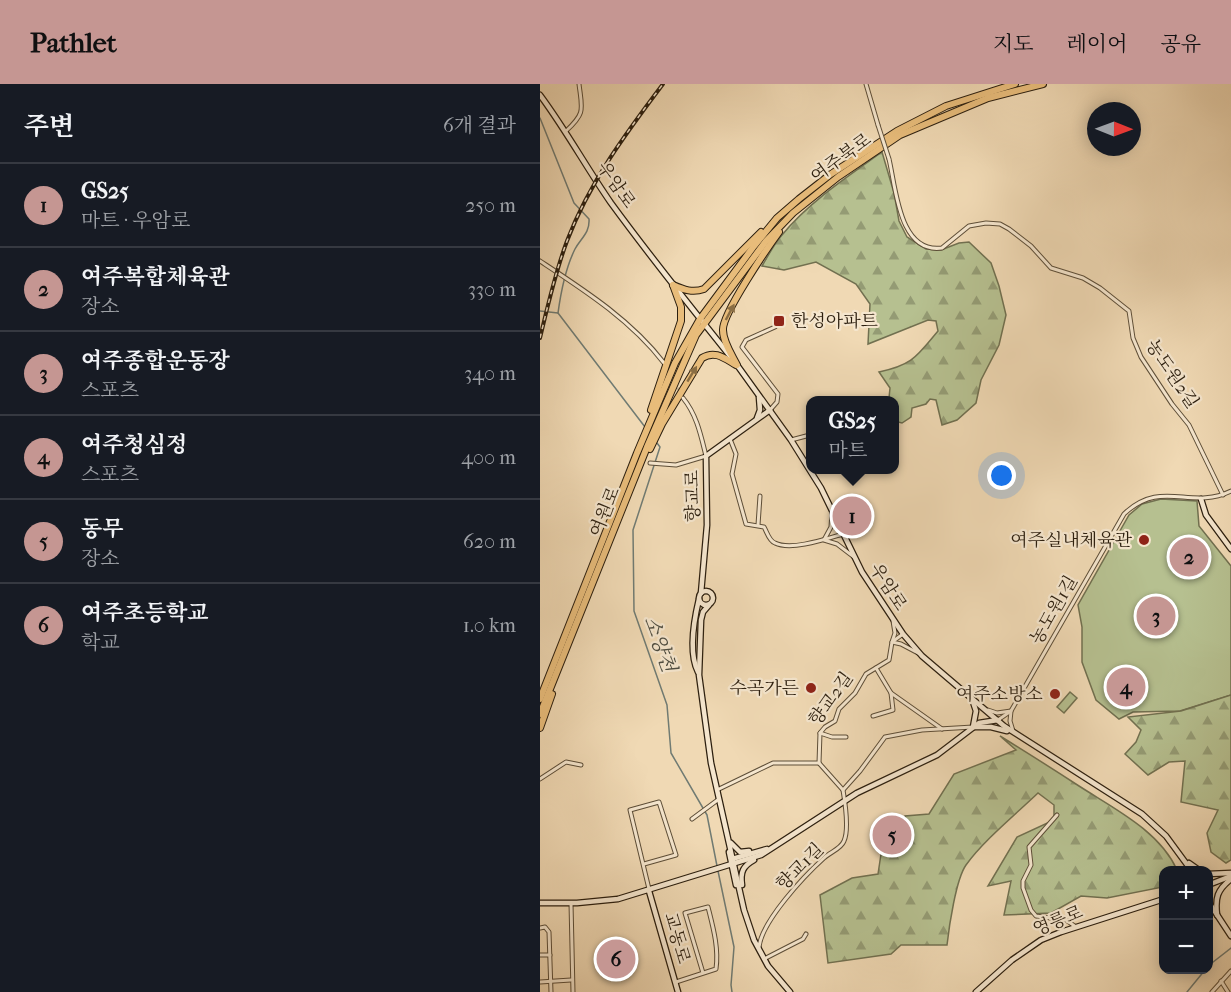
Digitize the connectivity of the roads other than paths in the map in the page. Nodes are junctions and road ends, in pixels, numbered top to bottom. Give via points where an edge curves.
1 (579, 84) edge
2 (866, 84) edge
3 (1015, 84) edge
4 (1043, 84) edge
5 (540, 95) edge
6 (566, 131) junction
7 (793, 213) junction
8 (777, 218) junction
9 (540, 261) edge
10 (673, 285) junction
11 (702, 322) junction
12 (775, 327) dead end
13 (664, 363) dead end
14 (737, 365) junction
15 (759, 394) junction
16 (683, 398) tunnel mouth
17 (770, 410) junction
18 (651, 414) junction
19 (754, 421) junction
20 (660, 422) junction
21 (806, 436) edge
22 (730, 439) junction
23 (791, 440) junction
24 (639, 456) junction
25 (706, 456) junction
26 (650, 463) dead end
27 (806, 464) edge
28 (812, 474) edge
29 (1231, 491) edge
30 (1223, 495) junction
31 (760, 496) dead end
32 (1202, 499) junction
33 (831, 508) junction
34 (758, 525) junction
35 (843, 534) junction
36 (824, 540) junction
37 (1231, 549) edge
38 (854, 557) junction
39 (702, 578) junction
40 (709, 591) junction
41 (700, 596) junction
42 (709, 605) junction
43 (892, 618) junction
44 (903, 633) junction
45 (892, 642) junction
46 (922, 656) junction
47 (561, 661) junction
48 (876, 668) junction
49 (699, 675) junction
50 (891, 693) junction
51 (971, 697) junction
52 (540, 699) edge
53 (986, 710) junction
54 (1011, 711) junction
55 (540, 714) edge
56 (873, 716) dead end
57 (998, 720) junction
58 (973, 727) junction
59 (540, 728) edge
60 (942, 729) junction
61 (1014, 732) junction
62 (820, 733) junction
63 (846, 737) dead end
64 (819, 763) junction
65 (580, 765) dead end
66 (540, 778) edge
67 (717, 790) junction
68 (843, 790) junction
69 (719, 799) junction
70 (844, 800) junction
71 (1057, 815) dead end
72 (694, 819) dead end
73 (726, 829) junction
74 (760, 852) junction
75 (1185, 860) junction
76 (729, 863) junction
77 (644, 864) junction
78 (1185, 866) edge
79 (1189, 866) edge
80 (1193, 866) edge
81 (1213, 874) edge
82 (1231, 876) edge
83 (1213, 883) edge
84 (649, 891) junction
85 (742, 899) junction
86 (1159, 901) edge
87 (540, 903) edge
88 (571, 903) junction
89 (1213, 908) edge
90 (1213, 911) edge
91 (1217, 915) junction
92 (1076, 927) junction
93 (540, 928) edge
94 (806, 934) dead end
95 (1230, 934) edge
96 (759, 948) junction
97 (540, 955) edge
98 (550, 955) junction
99 (764, 959) junction
100 (1231, 971) edge
101 (703, 973) junction
102 (572, 980) junction
103 (1221, 981) junction
104 (540, 982) edge
105 (550, 982) junction
106 (676, 982) junction
107 (551, 992) edge
108 (573, 992) edge
109 (678, 992) edge
110 (790, 992) edge
111 (976, 992) edge
112 (1212, 992) edge
113 (1228, 992) edge

1 - 6 street via 582,112
2 - 30 street, 농도원2길, bridge via 908,231 924,245 937,249 969,226 1000,224 1031,246 1051,268 1083,278 1129,311 1141,357 1189,424
3 - 8 highway, 여주북로 via 946,106 897,131 831,174
4 - 7 highway, 여주북로 via 988,98 900,135
5 - 6 street, 우암로
6 - 10 street, 우암로 via 591,174
7 - 11 highway, 여주북로
14 -> 7 highway via 723,333 725,322
8 - 10 highway via 704,289 687,291
8 - 11 highway, 여주북로
9 - 13 street via 622,320
10 - 11 street, 우암로
10 - 18 highway via 681,307 681,321
11 - 14 street, 우암로
11 - 18 highway via 675,363
11 - 20 highway, 여원로
12 - 17 street via 746,340 742,347 778,394
14 - 15 street, 우암로
20 -> 14 highway via 705,356 719,355
15 - 17 street, 우암로
15 - 19 street via 760,410
16 - 25 street via 698,426
17 - 19 street, 향교로
17 - 23 street, 우암로
18 - 24 highway
19 - 22 street, 향교로
20 - 24 highway, 여원로
21 - 23 street
22 - 25 street, 향교로
22 - 34 street via 736,459 732,474 746,524
23 - 27 street, 우암로
24 - 47 highway, 여원로
24 - 52 highway, 여원로
25 - 26 street via 672,465
25 - 39 street, 향교로 via 707,525
28 - 33 street, 우암로
29 - 30 street, 농도원1길
30 - 32 street, 농도원1길
31 - 34 street
32 - 37 street via 1206,515
32 - 54 street, 농도원1길 via 1156,496 1124,513
33 - 35 street, 우암로
33 - 36 street via 831,527
34 - 36 street via 778,545
35 - 36 street
35 - 38 street, 우암로
36 - 38 street
38 - 43 street, 우암로
39 - 40 street
39 - 41 street, 향교로
40 - 41 street
40 - 42 street, 향교로 via 714,598
41 - 42 street via 703,604
41 - 49 street, 향교로 via 693,654
42 - 49 street, 향교로 via 701,620
43 - 44 street, 우암로
43 - 45 street
44 - 45 street, 향교2길
44 - 46 street, 우암로
45 - 46 street
45 - 48 street, 향교2길 via 889,660
46 - 51 street, 우암로
47 - 55 highway, 여원로
47 - 59 highway
48 - 50 street
48 - 62 street, 향교2길 via 866,674 855,693 838,709 835,721
49 - 67 street, 향교로
50 - 56 street via 893,710
50 - 60 street
51 - 53 street, 우암로
51 - 58 street via 976,711
53 - 54 street
53 - 57 street, 우암로
54 - 57 street, 농도원1길
54 - 61 street
57 - 58 street, 향교1길
57 - 61 street, 우암로
58 - 60 street, 향교1길
58 - 61 street
58 - 70 street, 향교1길 via 937,755
60 - 68 street, 향교1길 via 885,737
61 - 75 street, 우암로 via 1142,814
62 - 63 street
62 - 64 street, 향교2길
64 - 67 street via 773,763
64 - 68 street
65 - 66 street via 567,762
67 - 69 street, 향교로
68 - 70 street, 향교1길
69 - 72 street
69 - 73 street, 향교로
70 - 74 street, 향교1길
70 - 96 street, 향교1길 via 843,844 819,862 778,909
71 - 92 street via 1029,847 1031,865 1023,888 1036,916 1066,920
73 - 74 street via 740,852
73 - 76 street, 향교로
74 - 76 street, 향교1길
74 - 85 street via 742,869
75 - 78 street
75 - 79 street, 우암로
75 - 80 street
76 - 84 street, 향교1길
76 - 85 street, 향교로
77 - 77 street via 630,810 658,802 676,855
77 - 84 street
81 - 82 street
82 - 83 street
82 - 91 street via 1216,895
84 - 88 street via 604,902
84 - 106 street, 교동로
85 - 96 street, 향교로
86 - 92 street, 영릉로
87 - 88 street
88 - 102 street
89 - 91 street
90 - 91 street
91 - 95 street
92 - 111 street, 영릉로 via 1033,946
93 - 98 street via 549,932
94 - 99 street
96 - 99 street, 향교로
97 - 98 street
98 - 105 street
99 - 110 street, 향교로
100 - 103 street
101 - 101 street via 685,913 708,907 717,961 716,969
101 - 106 street
102 - 105 street
102 - 108 street
103 - 112 street
103 - 113 street
104 - 105 street
105 - 107 street
106 - 109 street, 교동로

